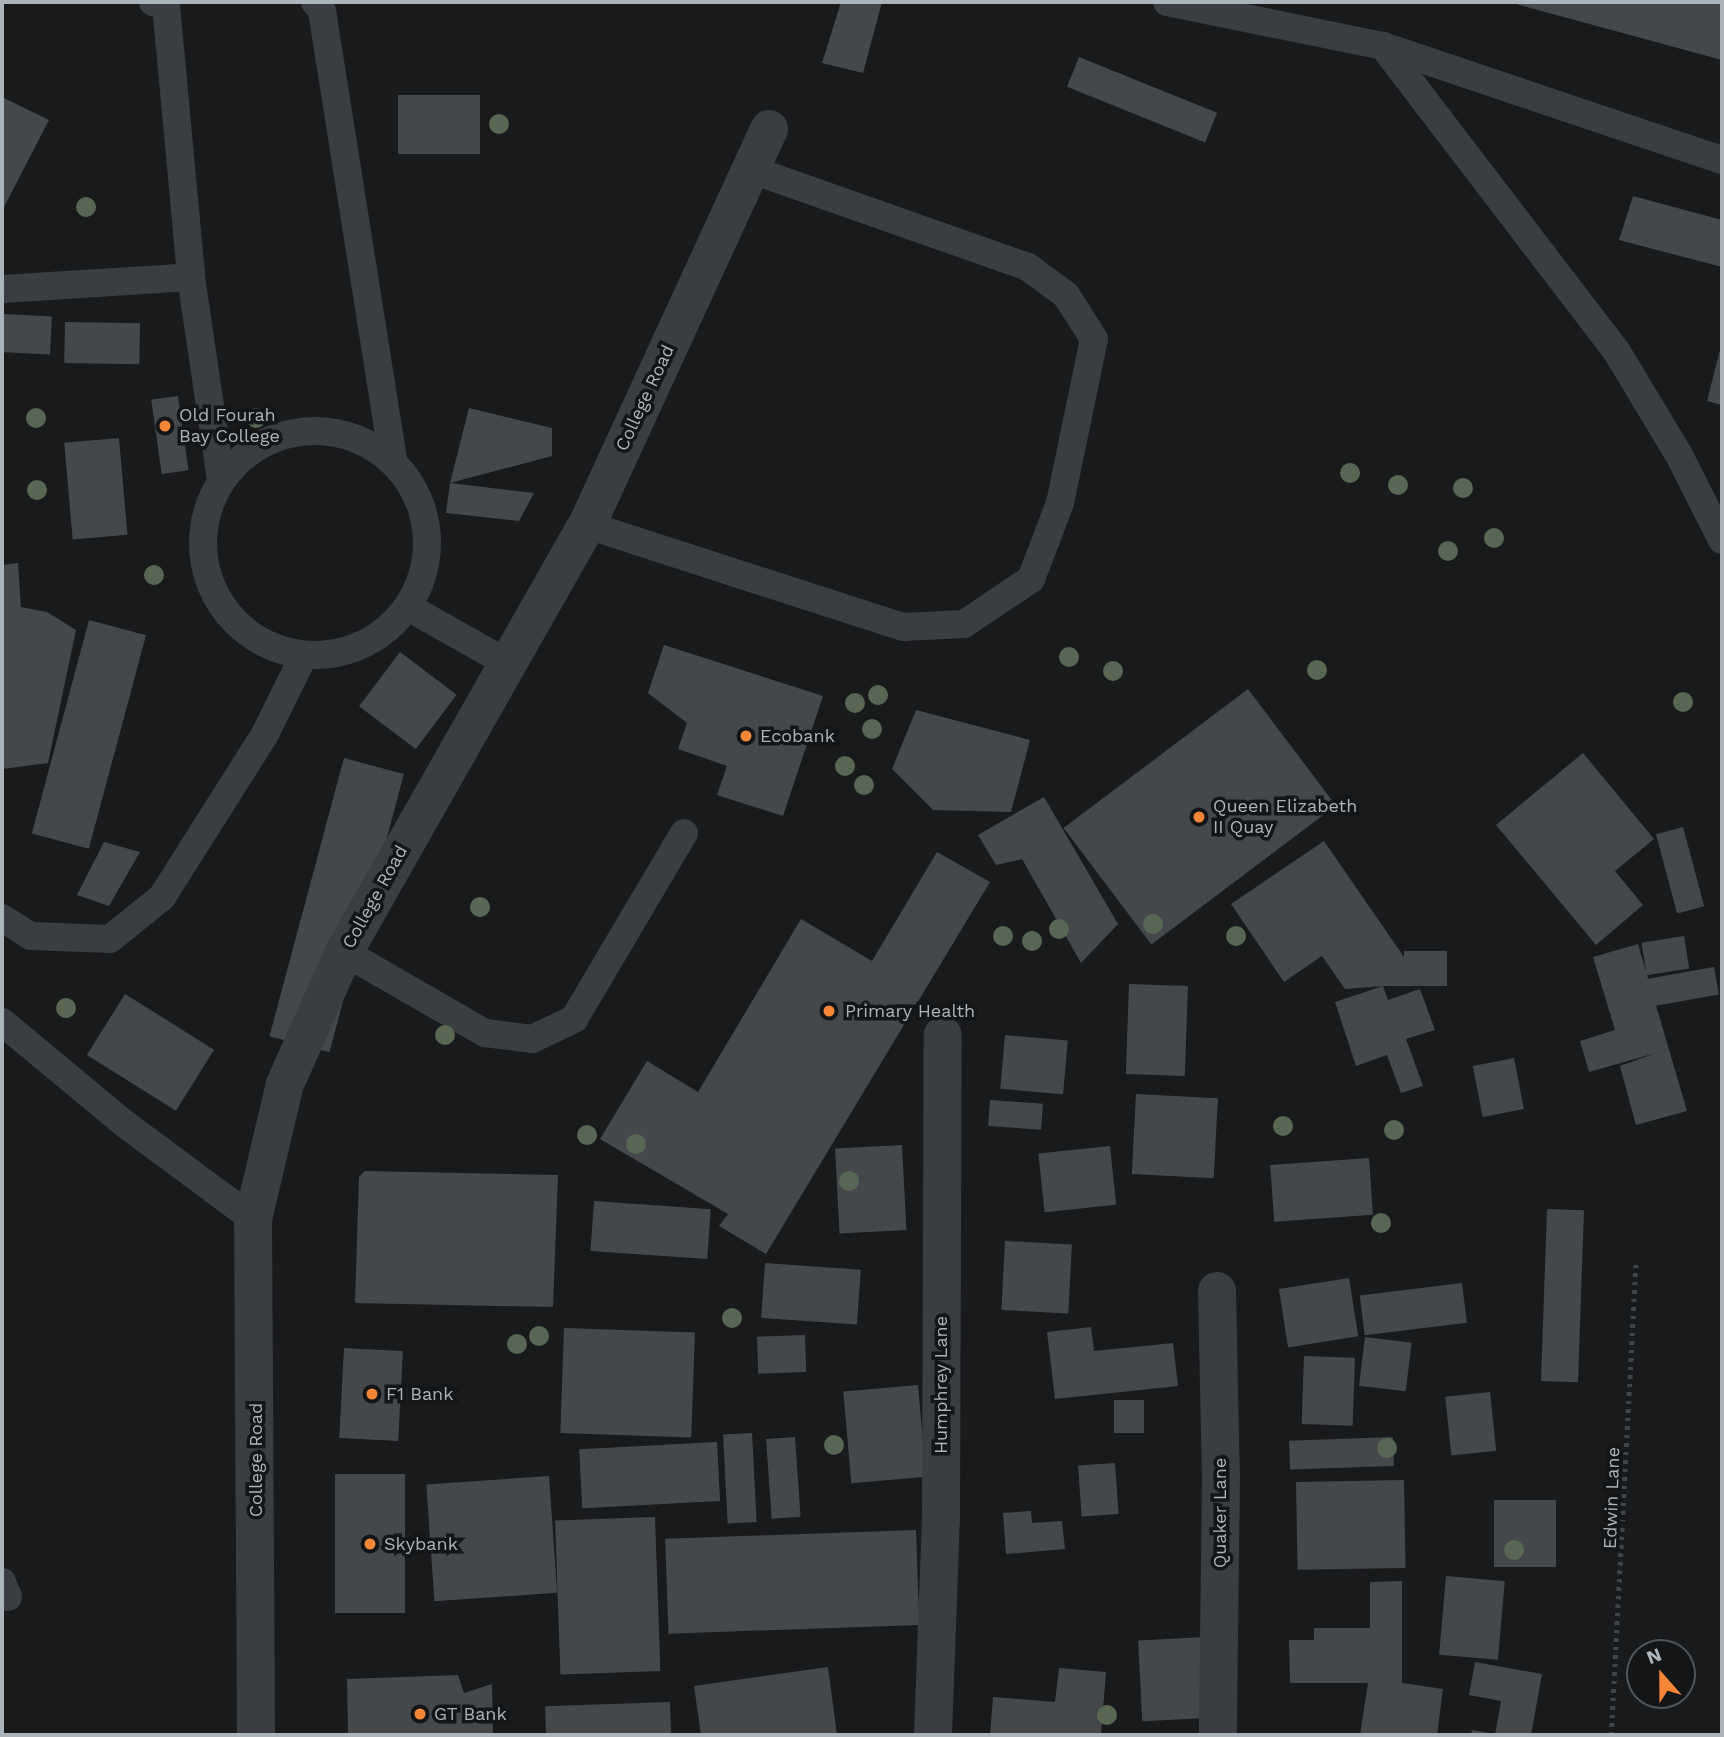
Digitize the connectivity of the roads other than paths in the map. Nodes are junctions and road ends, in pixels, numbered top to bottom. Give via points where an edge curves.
1 (314, 2) edge
2 (1167, 2) edge
3 (164, 3) edge
4 (1291, 14) edge
5 (1383, 46) junction
6 (769, 129) dead end
7 (1722, 160) edge
8 (750, 169) junction
9 (191, 277) junction
10 (2, 289) edge
11 (393, 461) junction
12 (221, 481) junction
13 (587, 525) junction
14 (1722, 540) edge
15 (408, 607) junction
16 (304, 655) junction
17 (507, 663) junction
18 (684, 833) dead end
19 (2, 918) edge
20 (344, 952) junction
21 (2, 1022) edge
22 (943, 1035) dead end
23 (253, 1219) junction
24 (1217, 1291) dead end
25 (256, 1735) edge
26 (933, 1735) edge
27 (1217, 1735) edge

1 - 11 lane via 322,10
2 - 4 lane
3 - 9 lane
4 - 5 lane
5 - 7 lane
5 - 14 lane via 1617,352 1680,457
6 - 8 street, College Road
8 - 13 street, College Road
8 - 13 lane via 1028,267 1066,295 1094,339 1060,503 1031,579 964,624 903,627
9 - 10 lane
9 - 12 lane
11 - 12 lane via 351,436 303,431 256,447
11 - 15 lane via 417,495 429,547 422,578
12 - 16 lane via 206,517 203,555 213,592 235,623 256,638
13 - 17 street, College Road
15 - 16 lane via 380,635 344,652
15 - 17 lane
16 - 19 lane via 265,734 162,897 110,939 31,936
17 - 20 street, College Road
18 - 20 lane via 574,1018 531,1039 485,1033
20 - 23 street, College Road via 285,1084
21 - 23 lane via 125,1125
22 - 26 street, Humphrey Lane via 941,1518
23 - 25 street, College Road
24 - 27 street, Quaker Lane via 1221,1475

